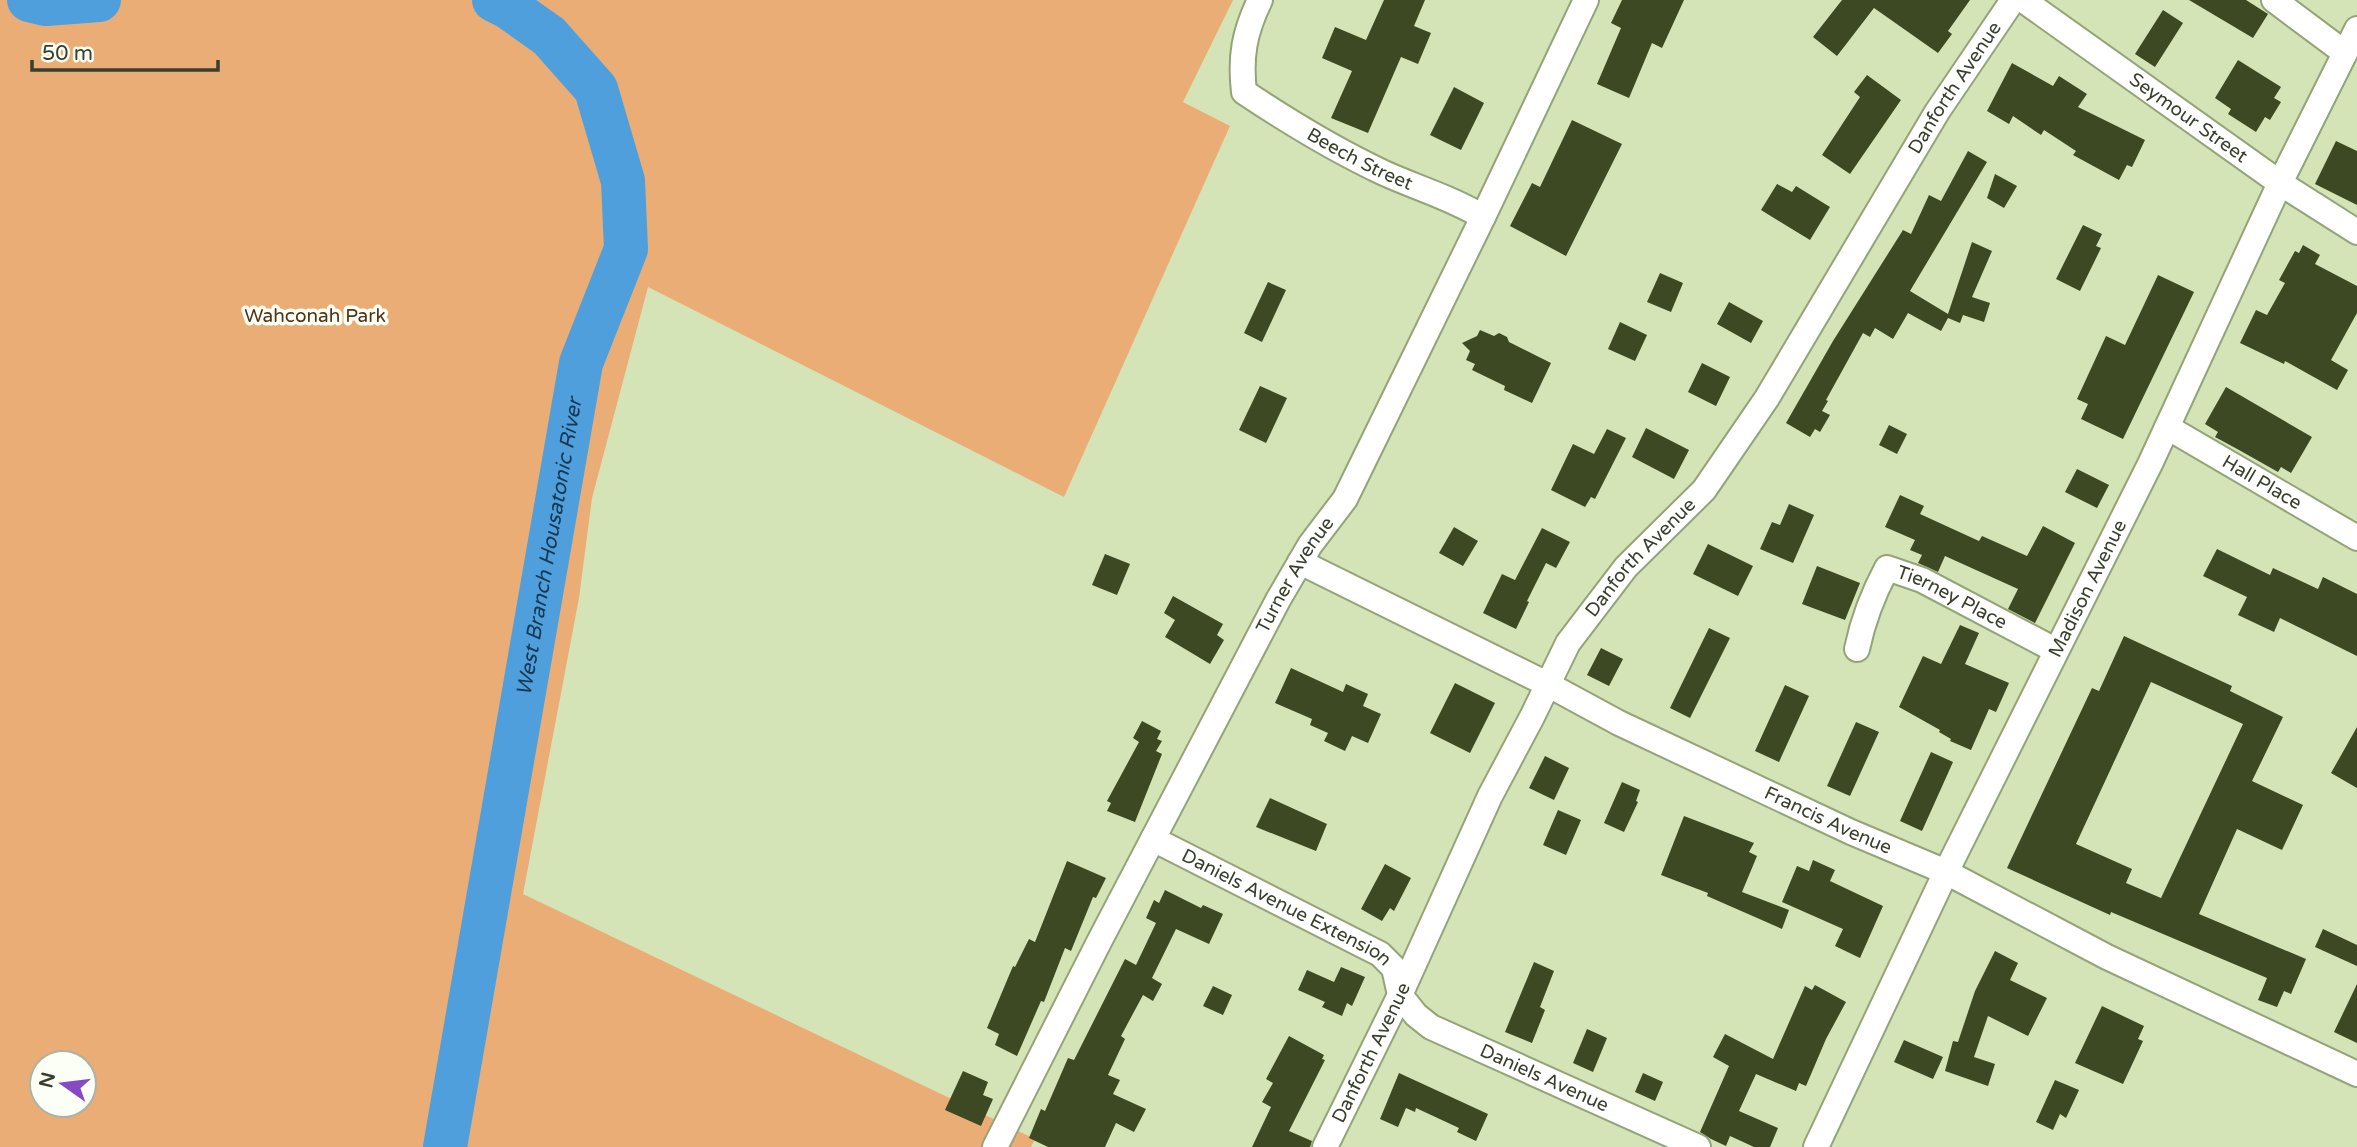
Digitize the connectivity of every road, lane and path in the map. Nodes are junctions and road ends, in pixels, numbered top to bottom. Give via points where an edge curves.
1 (1260, 0) edge
2 (1586, 0) edge
3 (2013, 0) edge
4 (2022, 0) edge
5 (2274, 0) edge
6 (2357, 29) edge
7 (2345, 53) junction
8 (2280, 183) junction
9 (1483, 217) junction
10 (2357, 232) edge
11 (2167, 427) junction
12 (2357, 538) edge
13 (1300, 562) junction
14 (1857, 649) dead end
15 (2055, 650) junction
16 (1547, 684) junction
17 (1153, 839) junction
18 (1946, 872) junction
19 (1400, 995) junction
20 (2357, 1074) edge
21 (995, 1147) edge
22 (1325, 1147) edge
23 (1698, 1147) edge
24 (1816, 1147) edge

1 - 9 street, Beech Street via 1250,20 1241,63 1244,92 1310,135
2 - 9 street, Turner Avenue
3 - 16 street, Danforth Avenue via 1937,112 1767,398 1704,490 1626,567 1568,643
4 - 8 street, Seymour Street
5 - 7 street
6 - 7 street, Madison Avenue
7 - 8 street, Madison Avenue
8 - 10 street, Seymour Street
8 - 11 street, Madison Avenue
9 - 13 street, Turner Avenue via 1345,499
11 - 12 street, Hall Place
11 - 15 street, Madison Avenue
13 - 16 street, Francis Avenue
13 - 17 street, Turner Avenue
14 - 15 street, Tierney Place via 1861,628 1887,568 1922,580
15 - 18 street, Madison Avenue
16 - 18 street, Francis Avenue via 1619,723
16 - 19 street, Danforth Avenue via 1490,796
17 - 19 street, Daniels Avenue Extension via 1380,954 1394,968
17 - 21 street, Turner Avenue
18 - 20 street, Francis Avenue via 2107,957
18 - 24 street, Madison Avenue
19 - 22 street, Danforth Avenue
19 - 23 street, Daniels Avenue via 1431,1027

